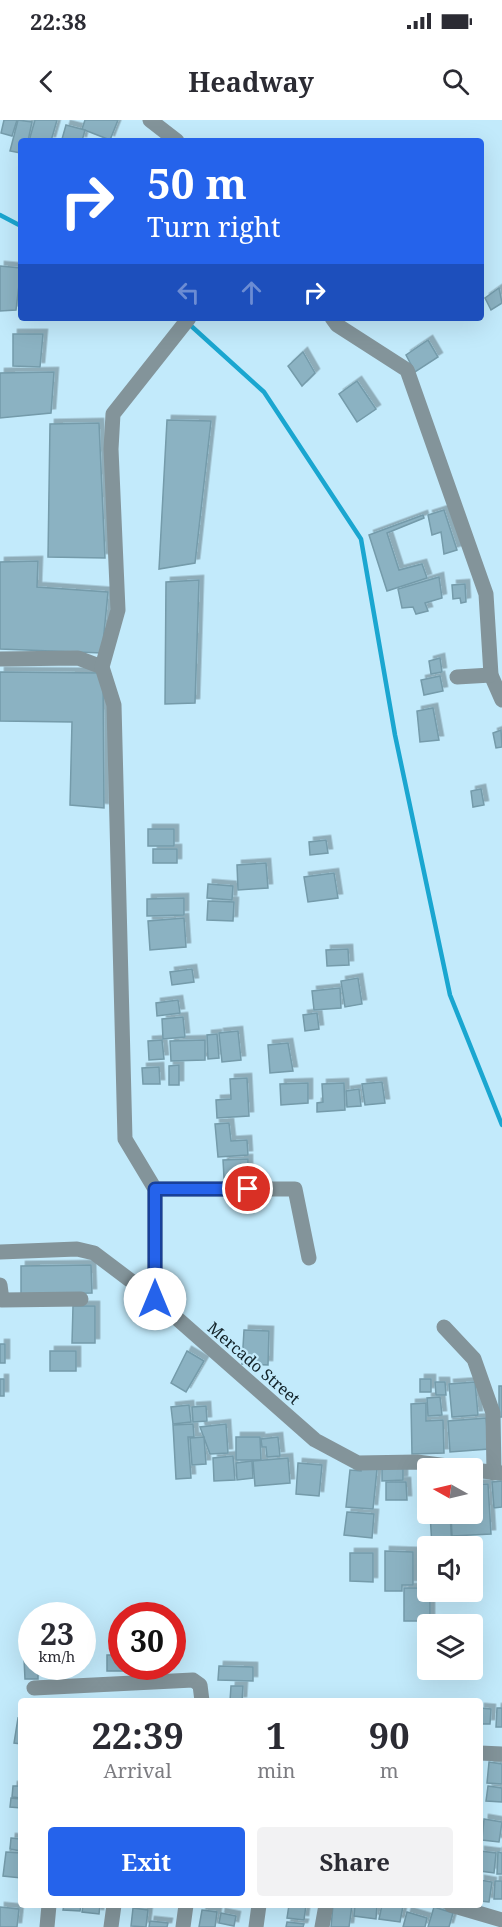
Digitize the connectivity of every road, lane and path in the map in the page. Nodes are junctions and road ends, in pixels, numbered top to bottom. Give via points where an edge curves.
1 (150, 120) edge
2 (173, 138) edge
3 (187, 321) edge
4 (335, 321) edge
5 (0, 659) edge
6 (102, 667) junction
7 (492, 675) junction
8 (458, 677) dead end
9 (502, 700) edge
10 (155, 1189) junction
11 (0, 1252) edge
12 (309, 1258) dead end
13 (0, 1285) edge
14 (81, 1299) dead end
15 (155, 1299) junction
16 (444, 1327) dead end
17 (417, 1462) edge
18 (483, 1471) edge
19 (498, 1473) edge
20 (34, 1688) dead end
21 (70, 1694) edge
22 (202, 1698) edge
23 (483, 1753) edge
24 (502, 1754) edge
25 (50, 1908) edge
26 (114, 1908) edge
27 (186, 1908) edge
28 (259, 1908) edge
29 (325, 1908) edge
30 (464, 1908) edge
31 (502, 1920) edge
32 (47, 1927) edge
33 (111, 1927) edge
34 (183, 1927) edge
35 (256, 1927) edge
36 (322, 1927) edge

1 - 2 street
3 - 6 street via 113,414 118,610
4 - 7 street via 407,370 486,594
5 - 6 street via 78,658
6 - 10 street via 114,705 125,1139
7 - 8 street
7 - 9 street
10 - 12 street via 295,1189
10 - 15 street
11 - 15 street, Mercado Street via 77,1249 94,1253
13 - 14 street via 2,1300
15 - 17 street, Mercado Street via 315,1440 358,1463
16 - 19 street via 474,1359 493,1413
18 - 19 street
20 - 21 street
21 - 22 street via 193,1680 200,1685
23 - 24 street
25 - 32 street
26 - 33 street
27 - 34 street
28 - 35 street
29 - 36 street
30 - 31 street

